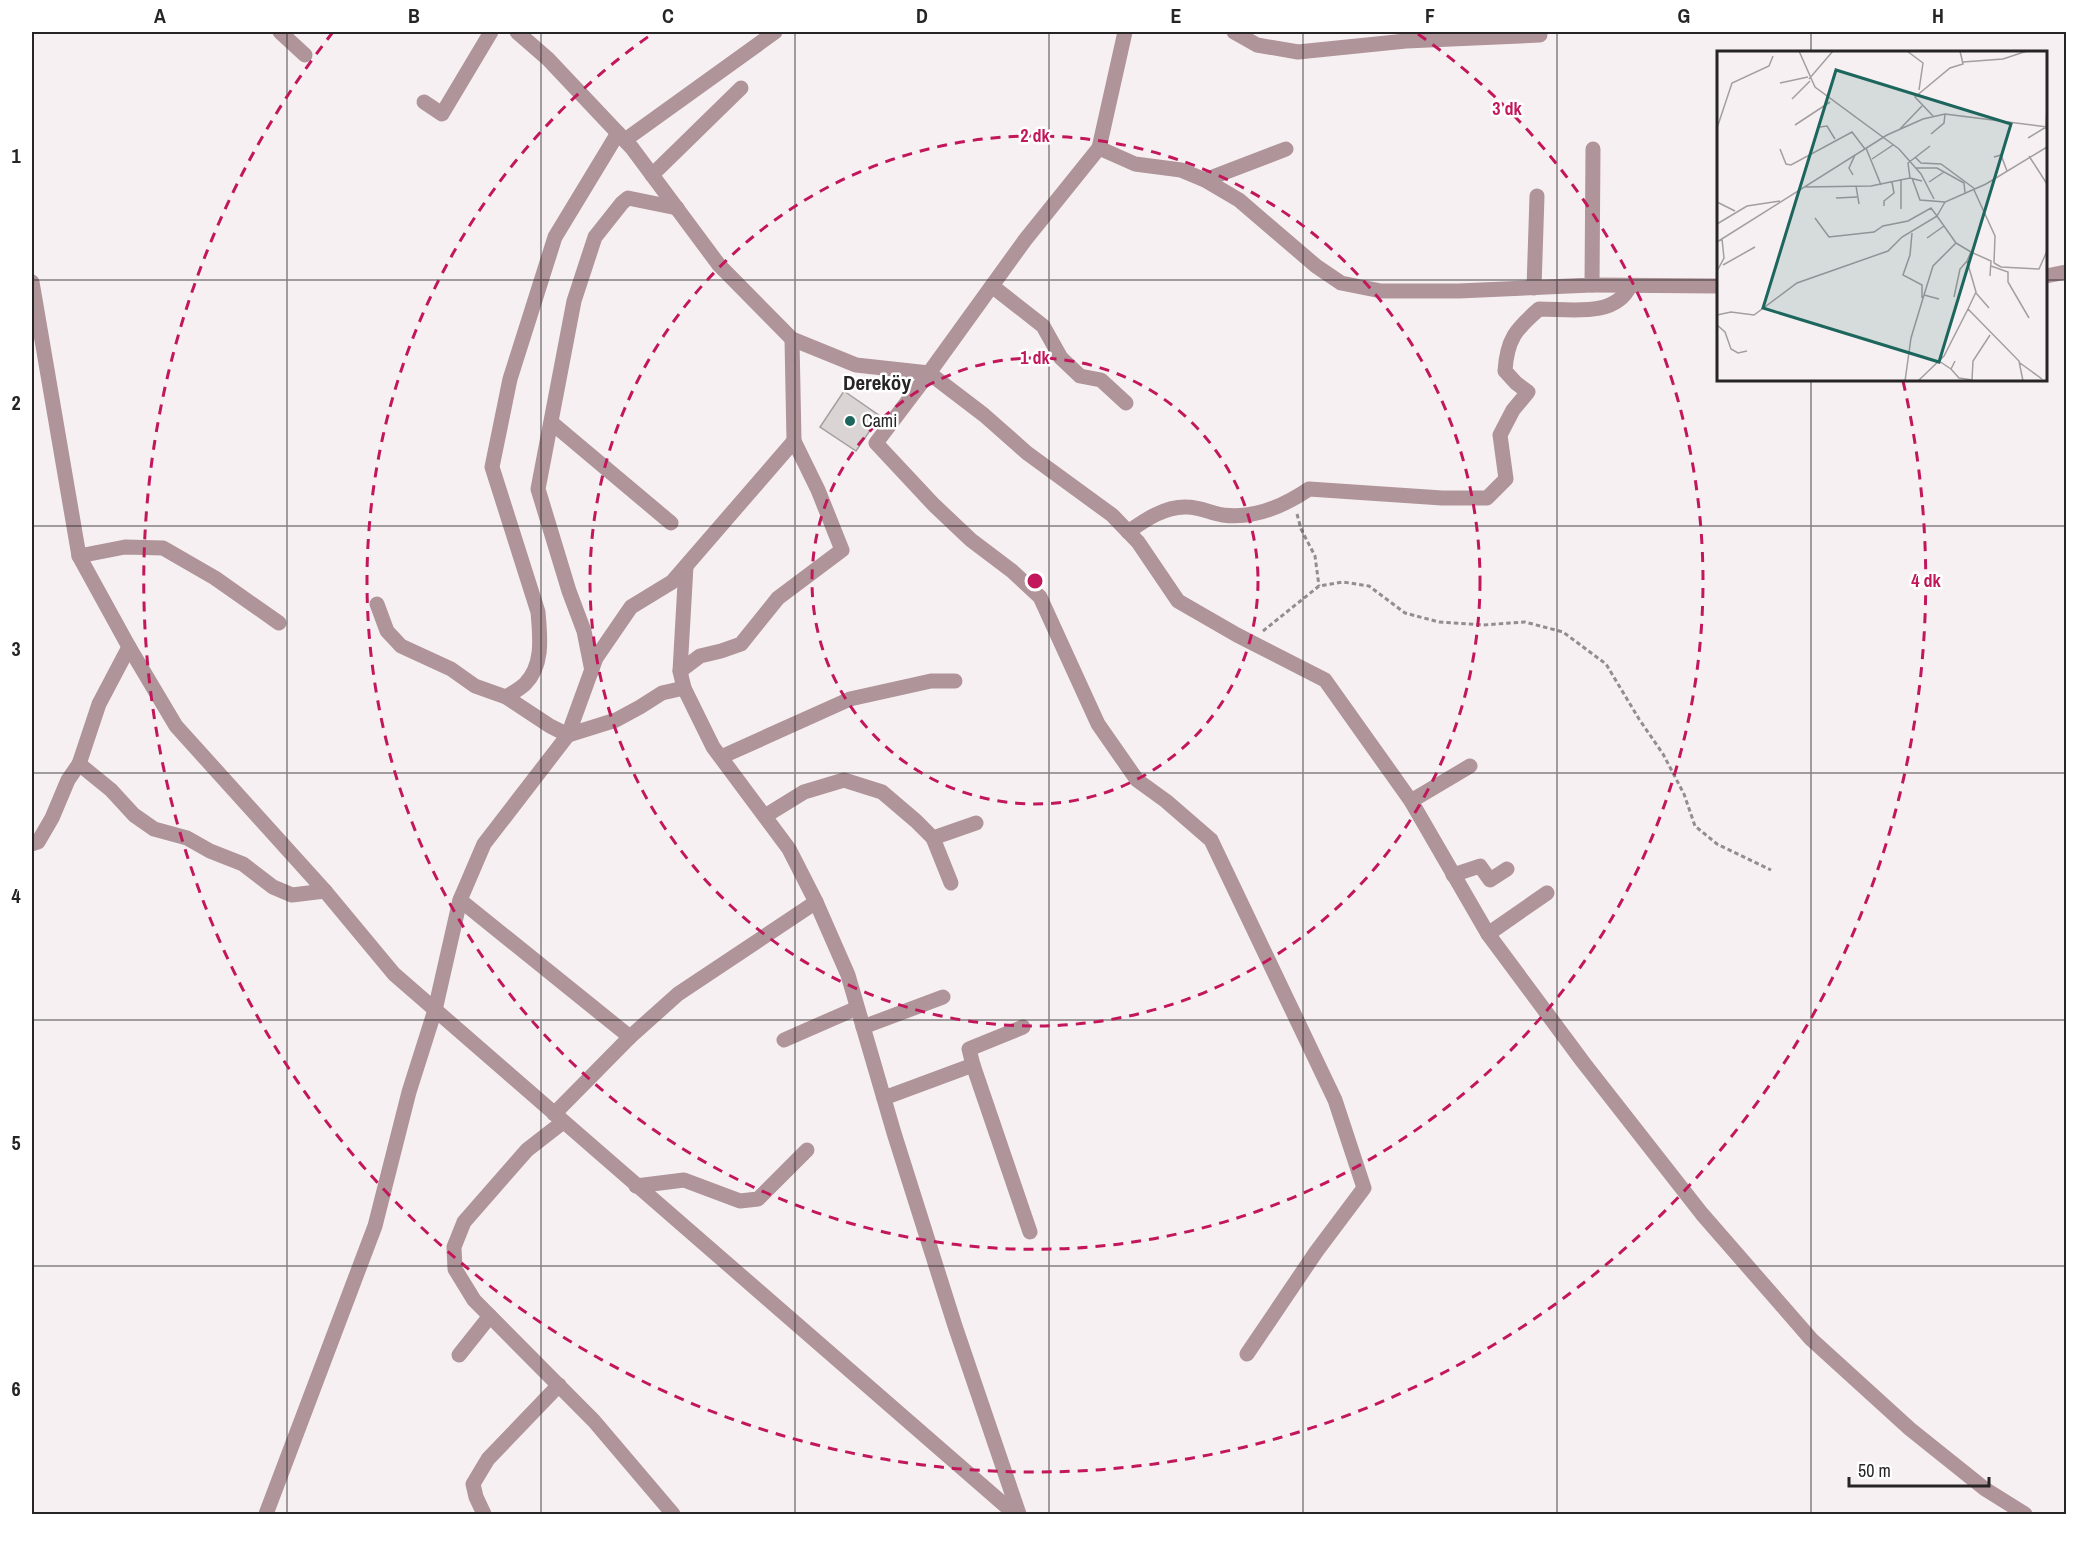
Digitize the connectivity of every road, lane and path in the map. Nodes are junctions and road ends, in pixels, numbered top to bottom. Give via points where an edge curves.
1 (280, 32) edge
2 (491, 32) edge
3 (517, 32) edge
4 (775, 32) edge
5 (1125, 32) edge
6 (1233, 32) edge
7 (1540, 35) dead end
8 (305, 55) dead end
9 (741, 88) dead end
10 (424, 102) dead end
11 (621, 136) junction
12 (1099, 148) junction
13 (1286, 149) dead end
14 (1593, 149) dead end
15 (652, 175) junction
16 (1205, 180) junction
17 (1537, 196) dead end
18 (677, 208) junction
19 (2067, 272) edge
20 (2047, 276) edge
21 (32, 282) edge
22 (1592, 285) junction
23 (992, 286) junction
24 (1630, 286) junction
25 (1717, 286) edge
26 (1534, 288) junction
27 (792, 339) junction
28 (929, 374) junction
29 (1126, 403) dead end
30 (552, 423) junction
31 (794, 441) junction
32 (1293, 500) junction
33 (671, 523) dead end
34 (1128, 531) junction
35 (79, 556) junction
36 (686, 566) junction
37 (1319, 586) junction
38 (377, 604) dead end
39 (279, 623) dead end
40 (1250, 642) junction
41 (129, 647) junction
42 (592, 671) junction
43 (680, 671) junction
44 (955, 681) dead end
45 (684, 688) junction
46 (506, 697) junction
47 (568, 735) junction
48 (721, 756) junction
49 (79, 764) junction
50 (1470, 766) dead end
51 (1411, 801) junction
52 (765, 816) junction
53 (976, 823) dead end
54 (933, 838) junction
55 (32, 844) edge
56 (1507, 869) dead end
57 (1771, 870) dead end
58 (1453, 875) junction
59 (951, 883) dead end
60 (325, 891) junction
61 (1547, 893) dead end
62 (460, 900) junction
63 (816, 902) junction
64 (1488, 934) junction
65 (943, 997) dead end
66 (857, 1008) junction
67 (435, 1010) junction
68 (863, 1027) junction
69 (1023, 1027) dead end
70 (630, 1036) junction
71 (784, 1040) dead end
72 (973, 1065) junction
73 (884, 1098) junction
74 (558, 1118) junction
75 (807, 1150) dead end
76 (636, 1186) junction
77 (1030, 1232) dead end
78 (490, 1316) junction
79 (1247, 1354) dead end
80 (459, 1355) dead end
81 (559, 1385) junction
82 (266, 1515) edge
83 (484, 1515) edge
84 (674, 1515) edge
85 (1015, 1515) edge
86 (1020, 1515) edge
87 (2025, 1515) edge

1 - 8 street
2 - 10 street via 442,114
3 - 11 street
4 - 11 street
5 - 12 street
6 - 7 street via 1257,45 1298,52 1406,41
9 - 15 street
11 - 15 street
11 - 46 street via 555,237 510,379 492,467 538,612 540,635 539,659 526,683
12 - 16 street via 1135,164 1181,170
12 - 23 street
13 - 16 street
14 - 22 street
15 - 18 street
16 - 26 street via 1239,200 1341,284 1381,291
17 - 26 street
18 - 27 street via 719,265
18 - 30 street via 628,198 595,237 574,301
19 - 20 street
21 - 35 street
22 - 24 street
22 - 26 street
23 - 28 street
23 - 29 street via 1043,326 1061,358 1080,376 1101,380
24 - 25 street
24 - 32 street via 1626,296 1608,307 1539,309 1520,325 1506,350 1505,371 1528,392 1512,410 1500,435 1506,479 1487,498 1309,489
27 - 28 street via 856,365
27 - 31 street
28 - 34 street
28 - 79 street via 876,443 971,540 1040,597 1098,724 1130,771 1211,840 1335,1100 1364,1188
30 - 33 street
30 - 42 street via 538,489 584,631
31 - 36 street
31 - 43 street via 842,550 778,598 741,644 700,656
32 - 34 street via 1252,515 1224,515 1186,507 1154,514
32 - 37 path via 1301,529 1316,556
34 - 40 street via 1178,601
35 - 39 street via 125,547 163,548 215,578
35 - 41 street
36 - 42 street via 672,582 631,607
36 - 43 street
37 - 40 path
37 - 57 path via 1343,582 1370,586 1405,613 1439,622 1525,622 1563,632 1606,664 1663,754 1695,826 1717,844
38 - 46 street via 387,631 401,646 451,669 475,686
40 - 51 street via 1325,680
41 - 49 street via 99,704
41 - 60 street via 176,726
42 - 47 street
43 - 45 street
44 - 48 street via 931,681 850,699
45 - 47 street via 662,693 616,720
45 - 48 street
46 - 47 street
47 - 62 street via 484,844
48 - 52 street
49 - 55 street via 38,842
49 - 60 street via 154,829 187,838 243,864 273,887 292,895
50 - 51 street
51 - 58 street
52 - 54 street via 804,792 844,780 882,792
52 - 63 street via 789,849
53 - 54 street
54 - 59 street
56 - 58 street via 1490,880 1480,866
58 - 64 street
60 - 67 street via 393,974
61 - 64 street
62 - 67 street
62 - 70 street
63 - 66 street via 848,975
63 - 70 street via 678,994
64 - 87 street via 1702,1214 1811,1339 1910,1429 1985,1489
65 - 68 street
66 - 68 street
66 - 71 street
67 - 74 street
67 - 82 street via 409,1092 375,1226
68 - 73 street
69 - 72 street via 969,1049
70 - 74 street
72 - 73 street
72 - 77 street
73 - 86 street via 955,1326
74 - 76 street
74 - 78 street via 464,1222 454,1247 455,1269 474,1300
75 - 76 street via 758,1200 740,1201 684,1180
76 - 85 street
78 - 80 street
78 - 81 street
81 - 83 street via 488,1459 473,1484
81 - 84 street

